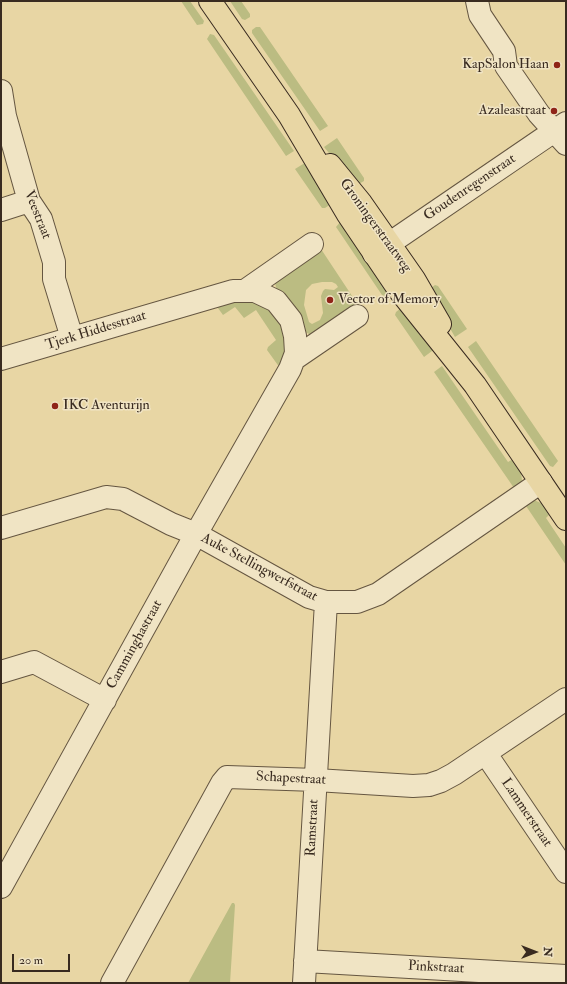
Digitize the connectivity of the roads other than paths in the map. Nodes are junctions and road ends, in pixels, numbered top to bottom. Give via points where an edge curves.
1 (210, 1) edge
2 (477, 1) edge
3 (1, 91) edge
4 (562, 133) edge
5 (29, 201) junction
6 (1, 210) edge
7 (312, 244) dead end
8 (382, 249) junction
9 (246, 290) junction
10 (356, 316) dead end
11 (72, 338) junction
12 (294, 359) junction
13 (1, 360) edge
14 (541, 482) junction
15 (566, 519) edge
16 (1, 528) edge
17 (196, 534) junction
18 (326, 602) junction
19 (1, 672) edge
20 (566, 699) edge
21 (105, 700) junction
22 (486, 754) junction
23 (316, 780) junction
24 (566, 872) edge
25 (1, 887) edge
26 (305, 961) junction
27 (566, 976) edge
28 (112, 983) edge
29 (304, 983) edge

1 - 8 main road, Groningerstraatweg via 289,115 328,183
2 - 4 street via 480,15 504,51 506,66 539,114
3 - 5 street, Veestraat via 5,116
4 - 8 street, Goudenregenstraat
5 - 6 street
5 - 11 street, Veestraat via 41,219 54,262 54,279
7 - 9 street
8 - 14 main road, Groningerstraatweg via 414,279 475,385
9 - 11 street, Tjerk Hiddesstraat via 192,302
9 - 12 street via 270,296 291,320 295,336
10 - 12 street
11 - 13 street, Tjerk Hiddesstraat
12 - 17 street, Camminghastraat
14 - 15 main road, Groningerstraatweg
14 - 18 street, Auke Stellingwerfstraat via 378,594 356,602
16 - 17 street, Auke Stellingwerfstraat via 106,497 123,499
17 - 18 street, Auke Stellingwerfstraat via 309,596
17 - 21 street, Camminghastraat
18 - 23 street, Ramstraat
19 - 21 street via 34,662
20 - 22 street, Schapestraat
21 - 25 street, Camminghastraat
22 - 23 street, Schapestraat via 454,774 429,785
22 - 24 street, Lammerstraat
23 - 26 street, Ramstraat
23 - 28 street, Schapestraat via 227,777 218,789
26 - 27 street, Pinkstraat
26 - 29 street, Ramstraat

